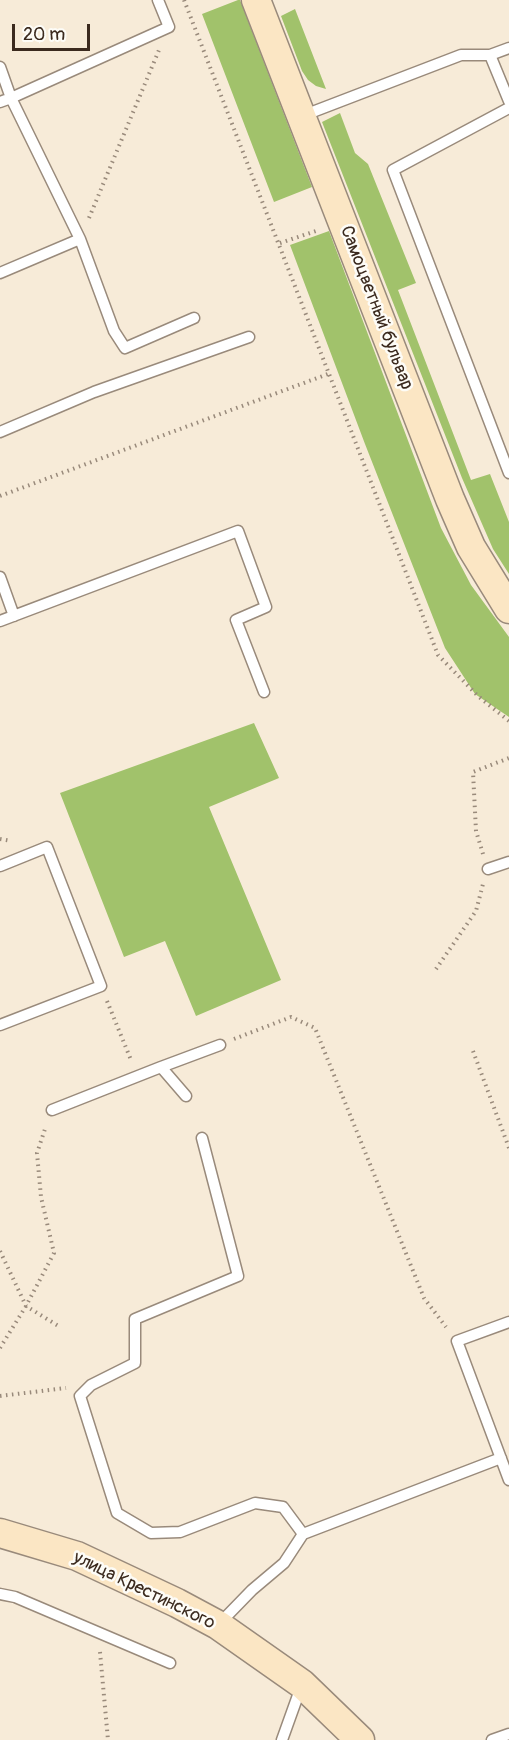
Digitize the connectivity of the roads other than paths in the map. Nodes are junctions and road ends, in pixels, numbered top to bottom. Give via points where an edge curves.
1 (158, 0) edge
2 (256, 0) edge
3 (509, 48) edge
4 (490, 55) junction
5 (0, 67) edge
6 (11, 98) junction
7 (0, 102) edge
8 (509, 102) edge
9 (509, 108) edge
10 (302, 116) junction
11 (80, 239) junction
12 (0, 273) edge
13 (194, 318) dead end
14 (249, 337) dead end
15 (0, 432) edge
16 (509, 473) edge
17 (0, 577) edge
18 (509, 609) edge
19 (14, 616) junction
20 (0, 621) edge
21 (264, 692) dead end
22 (509, 862) edge
23 (0, 866) edge
24 (488, 869) dead end
25 (0, 1024) edge
26 (220, 1045) road end
27 (161, 1067) junction
28 (186, 1096) dead end
29 (52, 1110) road end
30 (202, 1138) dead end
31 (509, 1322) edge
32 (501, 1458) junction
33 (509, 1480) edge
34 (0, 1533) edge
35 (303, 1534) junction
36 (0, 1594) edge
37 (218, 1625) junction
38 (170, 1664) dead end
39 (302, 1684) junction
40 (509, 1734) edge
41 (282, 1740) edge
42 (360, 1740) edge
43 (492, 1740) edge

1 - 6 lane via 169,27
2 - 10 street, Самоцветный бульвар
3 - 4 lane
4 - 8 lane
4 - 10 lane via 462,55
5 - 6 lane
6 - 7 lane
6 - 11 lane
9 - 16 lane via 393,170
10 - 18 street, Самоцветный бульвар via 450,499 471,547
11 - 12 lane
11 - 13 lane via 124,348
14 - 15 lane via 94,392
17 - 19 lane
19 - 20 lane
19 - 21 lane via 238,531 266,607 236,620
22 - 24 lane
23 - 25 lane via 47,847 101,986
26 - 27 lane
27 - 28 lane
27 - 29 lane
30 - 35 lane via 238,1276 135,1319 135,1364 91,1385 80,1396 117,1513 151,1533 180,1532 255,1503 283,1507
31 - 32 lane via 457,1341
32 - 33 lane
32 - 35 lane
34 - 37 street, улица Крестинского via 77,1556
35 - 37 lane via 284,1563
36 - 38 lane
37 - 39 street, улица Крестинского
39 - 41 lane
39 - 42 street, улица Крестинского
40 - 43 lane

